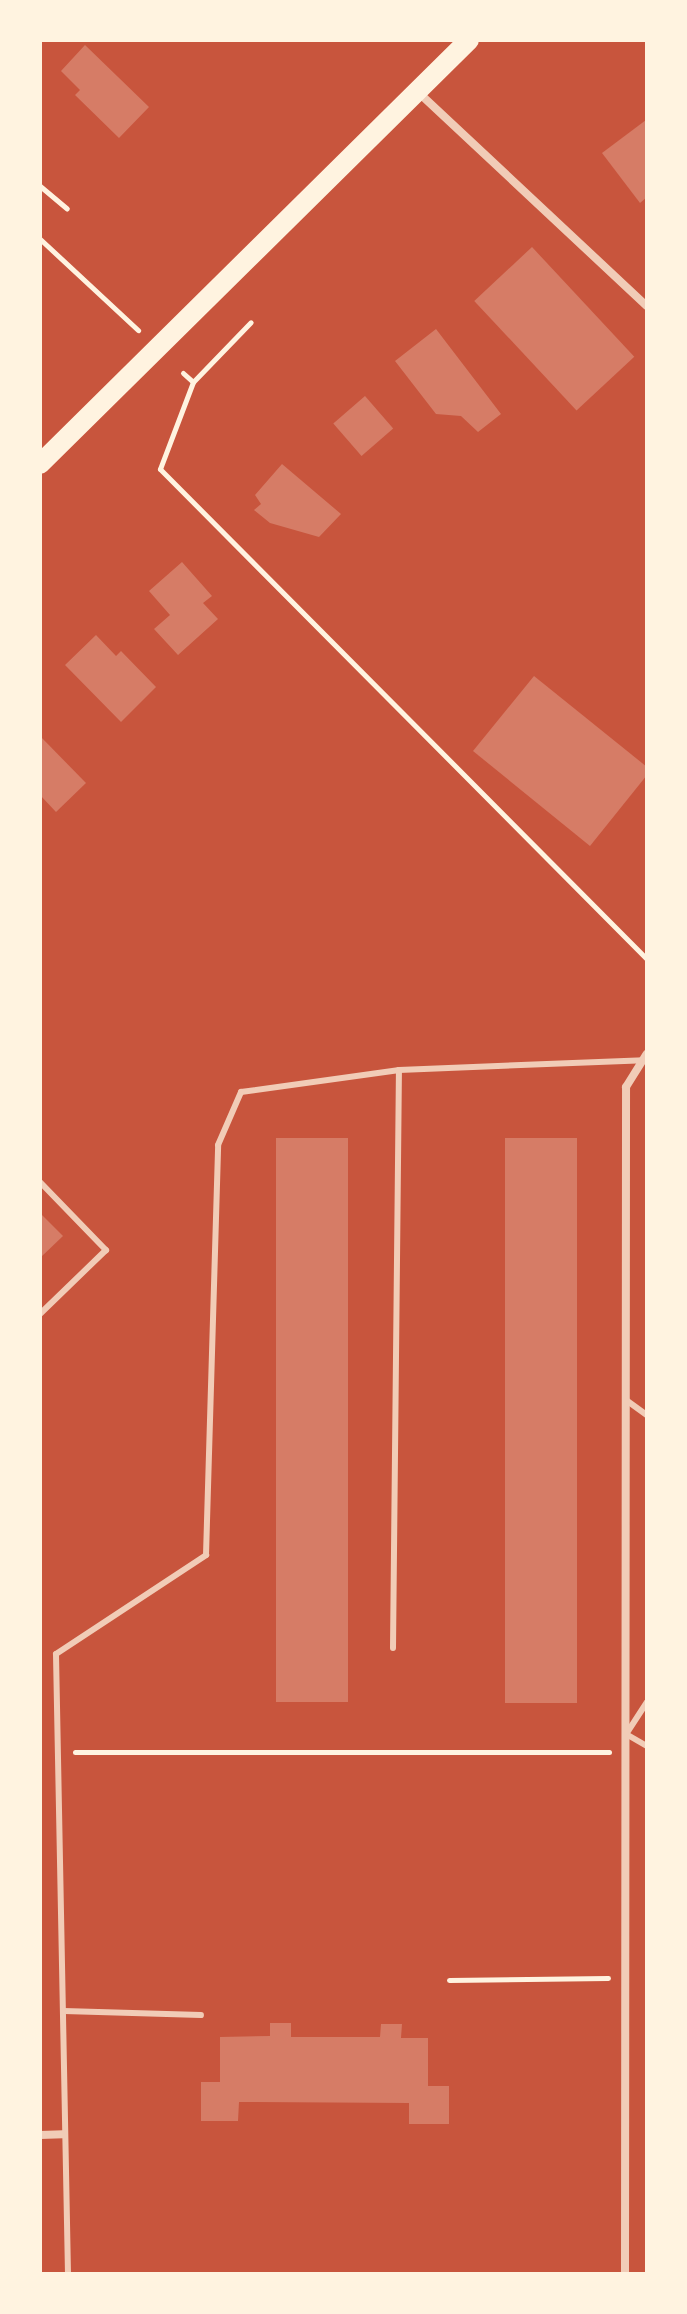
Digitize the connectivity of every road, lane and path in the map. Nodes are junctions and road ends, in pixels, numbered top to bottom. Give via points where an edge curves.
1 (469, 40) edge
2 (418, 92) junction
3 (40, 186) edge
4 (67, 209) dead end
5 (40, 239) edge
6 (647, 306) edge
7 (251, 322) dead end
8 (144, 337) dead end
9 (183, 373) dead end
10 (193, 382) junction
11 (40, 464) edge
12 (647, 959) edge
13 (646, 1058) edge
14 (399, 1070) junction
15 (40, 1182) edge
16 (40, 1314) edge
17 (626, 1400) junction
18 (647, 1415) edge
19 (393, 1648) dead end
20 (647, 1702) edge
21 (626, 1734) junction
22 (647, 1746) edge
23 (57, 1752) junction
24 (626, 1752) junction
25 (625, 1978) junction
26 (449, 1980) dead end
27 (64, 2011) junction
28 (201, 2015) dead end
29 (63, 2134) junction
30 (40, 2135) edge
31 (68, 2274) edge
32 (625, 2274) edge

1 - 2 main road
2 - 6 street
2 - 11 main road
3 - 4 path
5 - 8 path
7 - 10 path
9 - 10 path
10 - 12 path via 160,469
13 - 14 lane
13 - 17 street via 626,1087
14 - 19 lane
14 - 23 lane via 241,1092 218,1145 206,1555 56,1654
15 - 16 lane via 106,1250
17 - 18 lane
17 - 21 street
20 - 21 lane
21 - 22 lane
21 - 24 street
23 - 24 path
23 - 27 lane
24 - 25 street
25 - 26 path
25 - 32 street
27 - 28 lane
27 - 29 lane
29 - 30 street
29 - 31 lane

